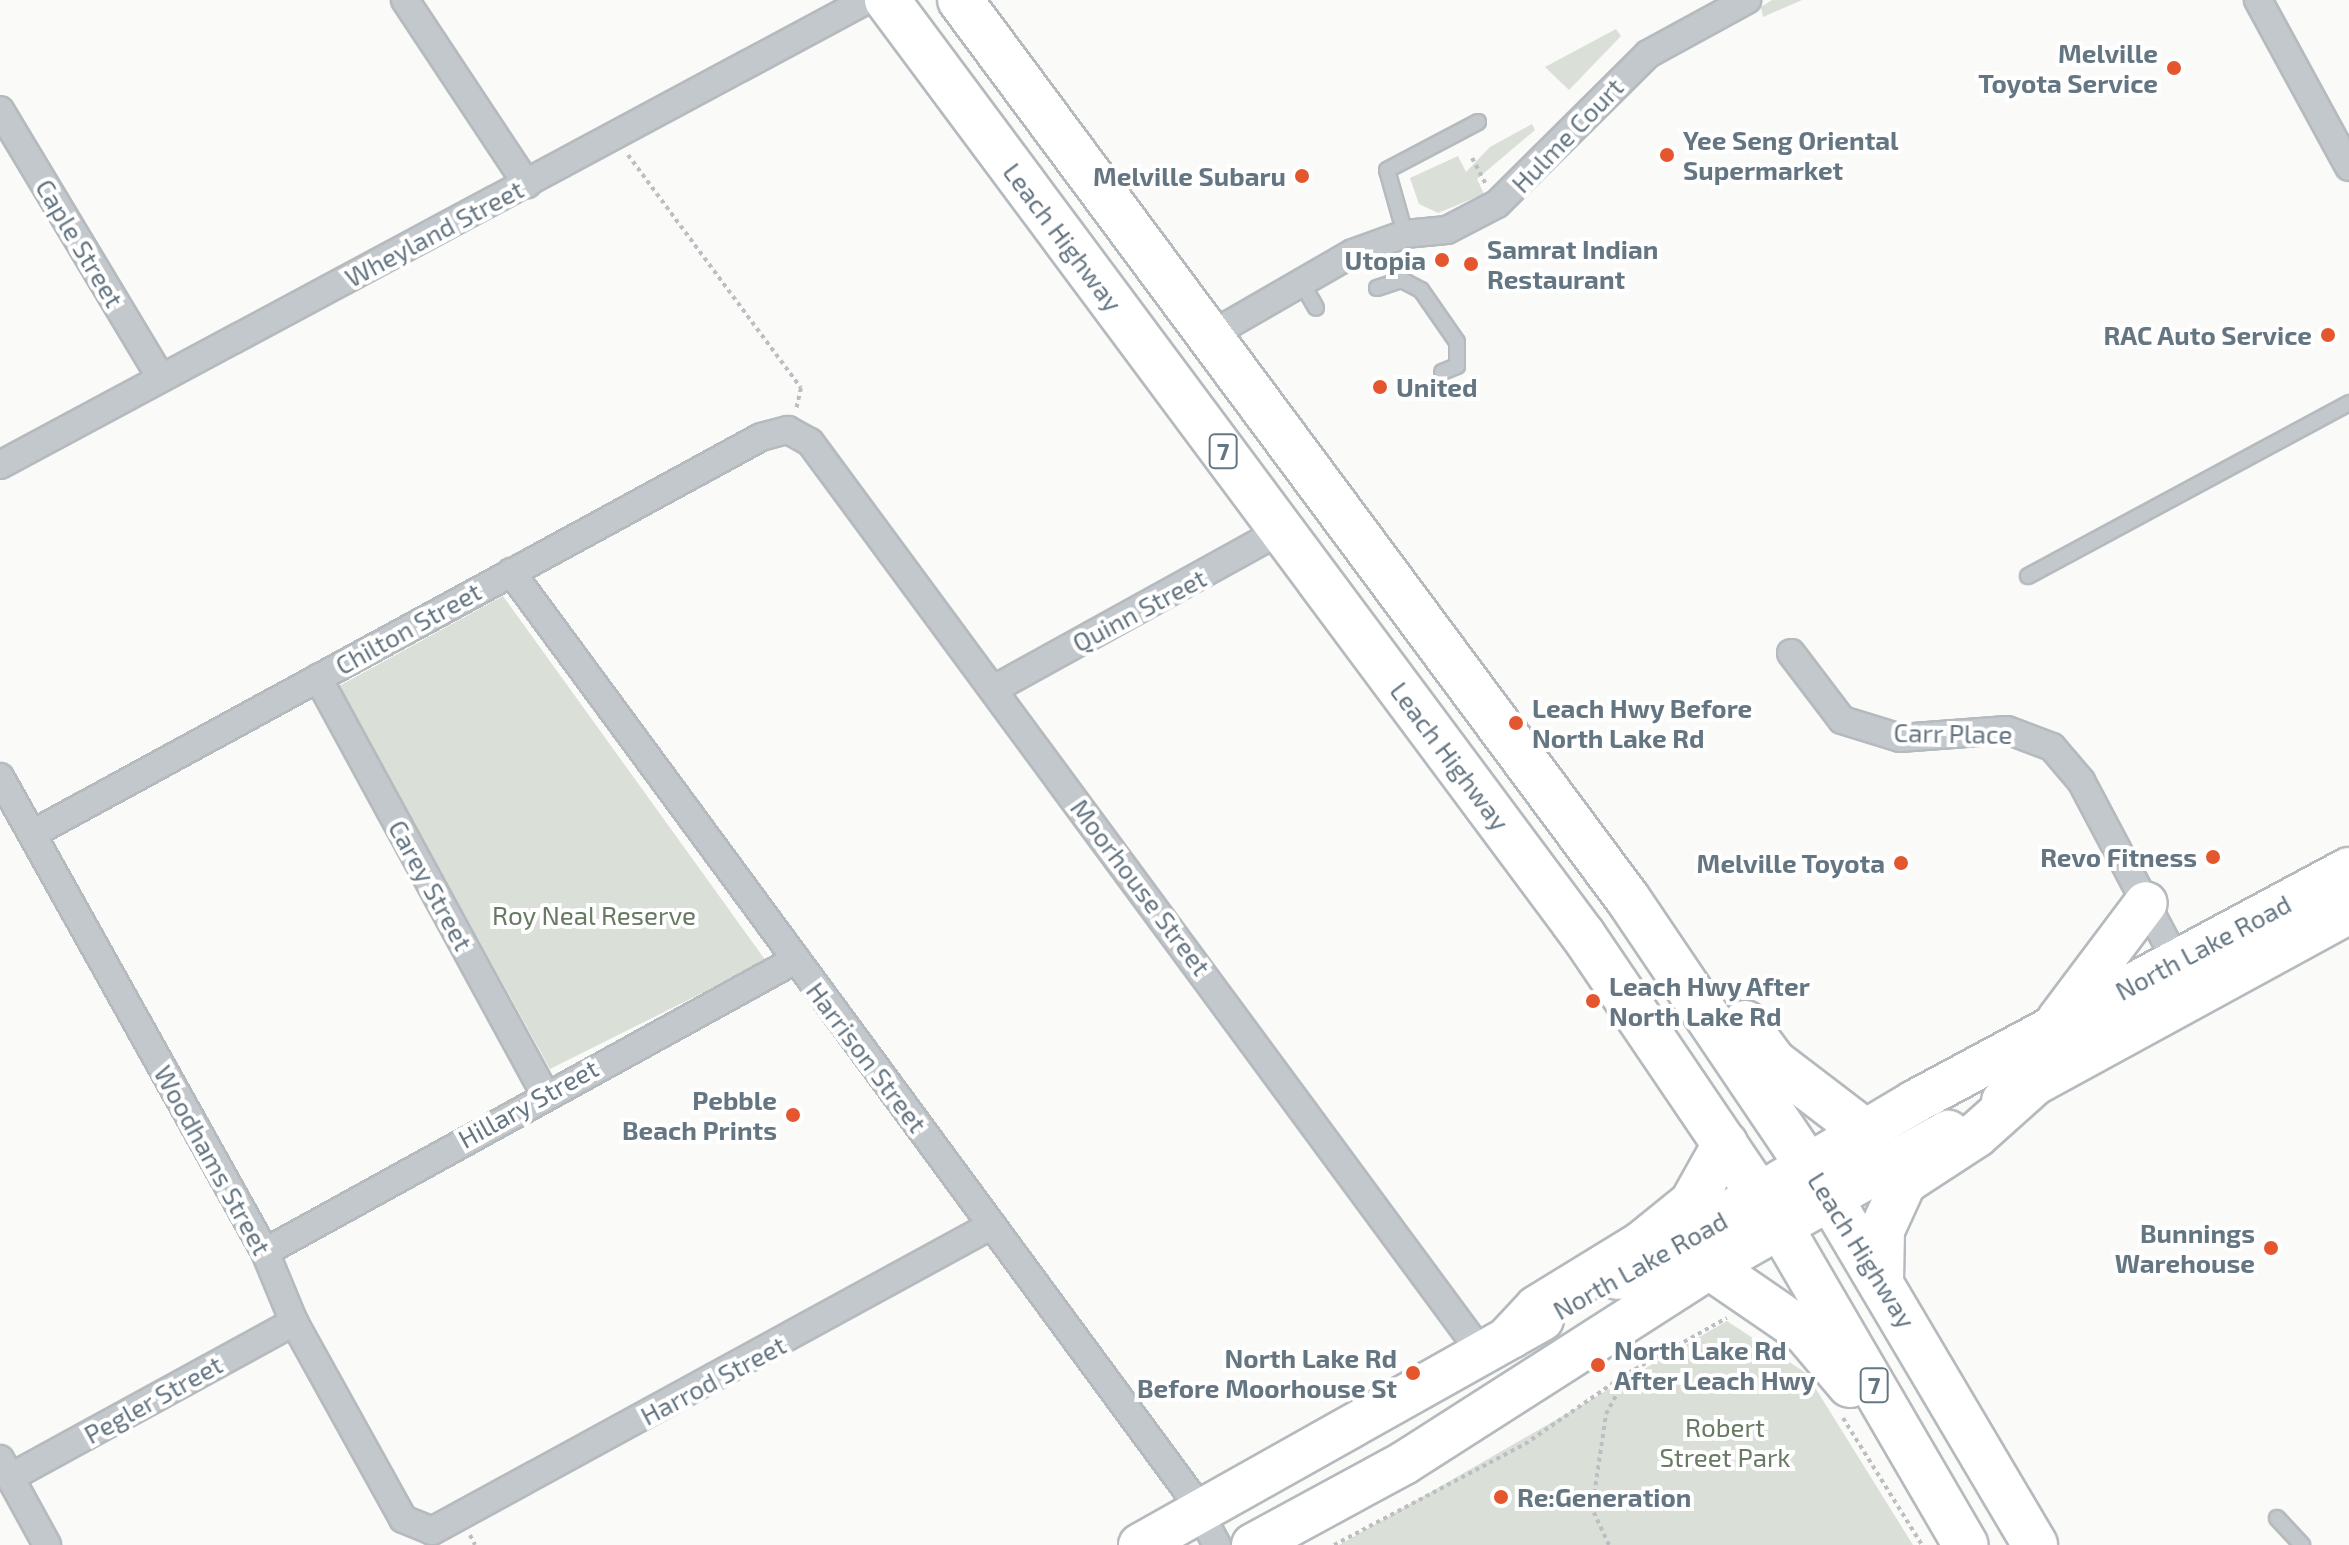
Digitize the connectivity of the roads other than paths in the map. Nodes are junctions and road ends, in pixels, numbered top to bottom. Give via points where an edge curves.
1 (405, 0) edge
2 (867, 0) edge
3 (887, 0) edge
4 (960, 0) edge
5 (1747, 0) edge
6 (2258, 0) edge
7 (0, 110) edge
8 (1478, 122) dead end
9 (2349, 167) edge
10 (527, 184) junction
11 (1405, 234) junction
12 (1300, 280) junction
13 (1377, 288) dead end
14 (1316, 308) dead end
15 (1209, 336) junction
16 (1442, 372) dead end
17 (160, 376) junction
18 (2349, 403) edge
19 (788, 430) joint
20 (0, 465) edge
21 (1282, 530) junction
22 (511, 572) junction
23 (2028, 576) dead end
24 (1791, 653) dead end
25 (1454, 665) junction
26 (318, 678) junction
27 (994, 689) junction
28 (1408, 699) junction
29 (0, 777) edge
30 (32, 834) junction
31 (2349, 869) edge
32 (2146, 903) junction
33 (2349, 912) edge
34 (1658, 943) junction
35 (795, 960) junction
36 (2185, 979) junction
37 (2053, 1028) junction
38 (2033, 1084) junction
39 (544, 1092) junction
40 (1863, 1130) junction
41 (1725, 1144) junction
42 (1819, 1180) junction
43 (1769, 1209) junction
44 (992, 1225) junction
45 (265, 1252) junction
46 (1710, 1267) junction
47 (1881, 1281) junction
48 (294, 1322) junction
49 (1497, 1345) junction
50 (5, 1468) edge
51 (2277, 1518) dead end
52 (1209, 1529) edge
53 (432, 1531) joint
54 (47, 1545) edge
55 (1140, 1545) edge
56 (1253, 1545) edge
57 (1946, 1545) edge
58 (1966, 1545) edge
59 (2035, 1545) edge
60 (2302, 1545) edge

1 - 10 street
2 - 10 street, Wheyland Street
3 - 21 highway, Leach Highway / 7
4 - 15 highway, Leach Highway / 7
5 - 11 street, Hulme Court via 1648,54 1497,204 1447,230
6 - 9 street
7 - 17 street, Caple Street
8 - 11 lane via 1387,170
10 - 17 street, Wheyland Street
11 - 12 street, Hulme Court
12 - 14 lane
12 - 15 street, Hulme Court
13 - 16 lane via 1402,280 1421,290 1457,342 1457,366
15 - 25 highway, Leach Highway / 7
17 - 20 street, Wheyland Street
18 - 23 lane
19 - 22 street, Chilton Street via 761,437
19 - 27 street, Moorhouse Street via 810,442
21 - 27 street, Quinn Street
21 - 28 highway, Leach Highway / 7
22 - 26 street, Chilton Street
22 - 35 street, Harrison Street
24 - 32 street, Carr Place via 1842,720 1900,738 2007,730 2052,747 2081,781
25 - 28 highway
25 - 34 highway, Leach Highway / 7
26 - 30 street, Chilton Street
26 - 39 street, Carey Street
27 - 49 street, Moorhouse Street
28 - 41 highway, Leach Highway / 7
29 - 30 street, Woodhams Street
30 - 45 street, Woodhams Street
31 - 36 main road, North Lake Road
32 - 36 street, Carr Place
32 - 37 main road
33 - 36 main road, North Lake Road
34 - 40 highway via 1703,965 1774,1062
34 - 42 highway, Leach Highway / 7
35 - 39 street, Hillary Street
35 - 44 street, Harrison Street
36 - 37 main road, North Lake Road
36 - 38 main road, North Lake Road
37 - 40 main road, North Lake Road
38 - 42 main road, North Lake Road
38 - 47 highway via 1976,1135 1904,1182 1882,1230
39 - 45 street, Hillary Street
40 - 42 main road, North Lake Road
41 - 43 highway, Leach Highway / 7
41 - 49 highway via 1692,1203 1640,1245 1537,1308
42 - 43 main road, North Lake Road
42 - 47 highway, Leach Highway / 7
43 - 46 main road, North Lake Road
43 - 49 main road, North Lake Road via 1724,1221
43 - 58 highway, Leach Highway / 7
44 - 52 street, Harrison Street
44 - 53 street, Harrod Street
45 - 48 street, Woodhams Street
46 - 56 main road, North Lake Road via 1404,1463
46 - 57 highway via 1771,1304 1844,1376
47 - 59 highway, Leach Highway / 7
48 - 50 street, Pegler Street
48 - 53 street, Woodhams Street via 403,1519
49 - 52 main road, North Lake Road
50 - 54 street
51 - 60 lane
52 - 55 main road, North Lake Road

